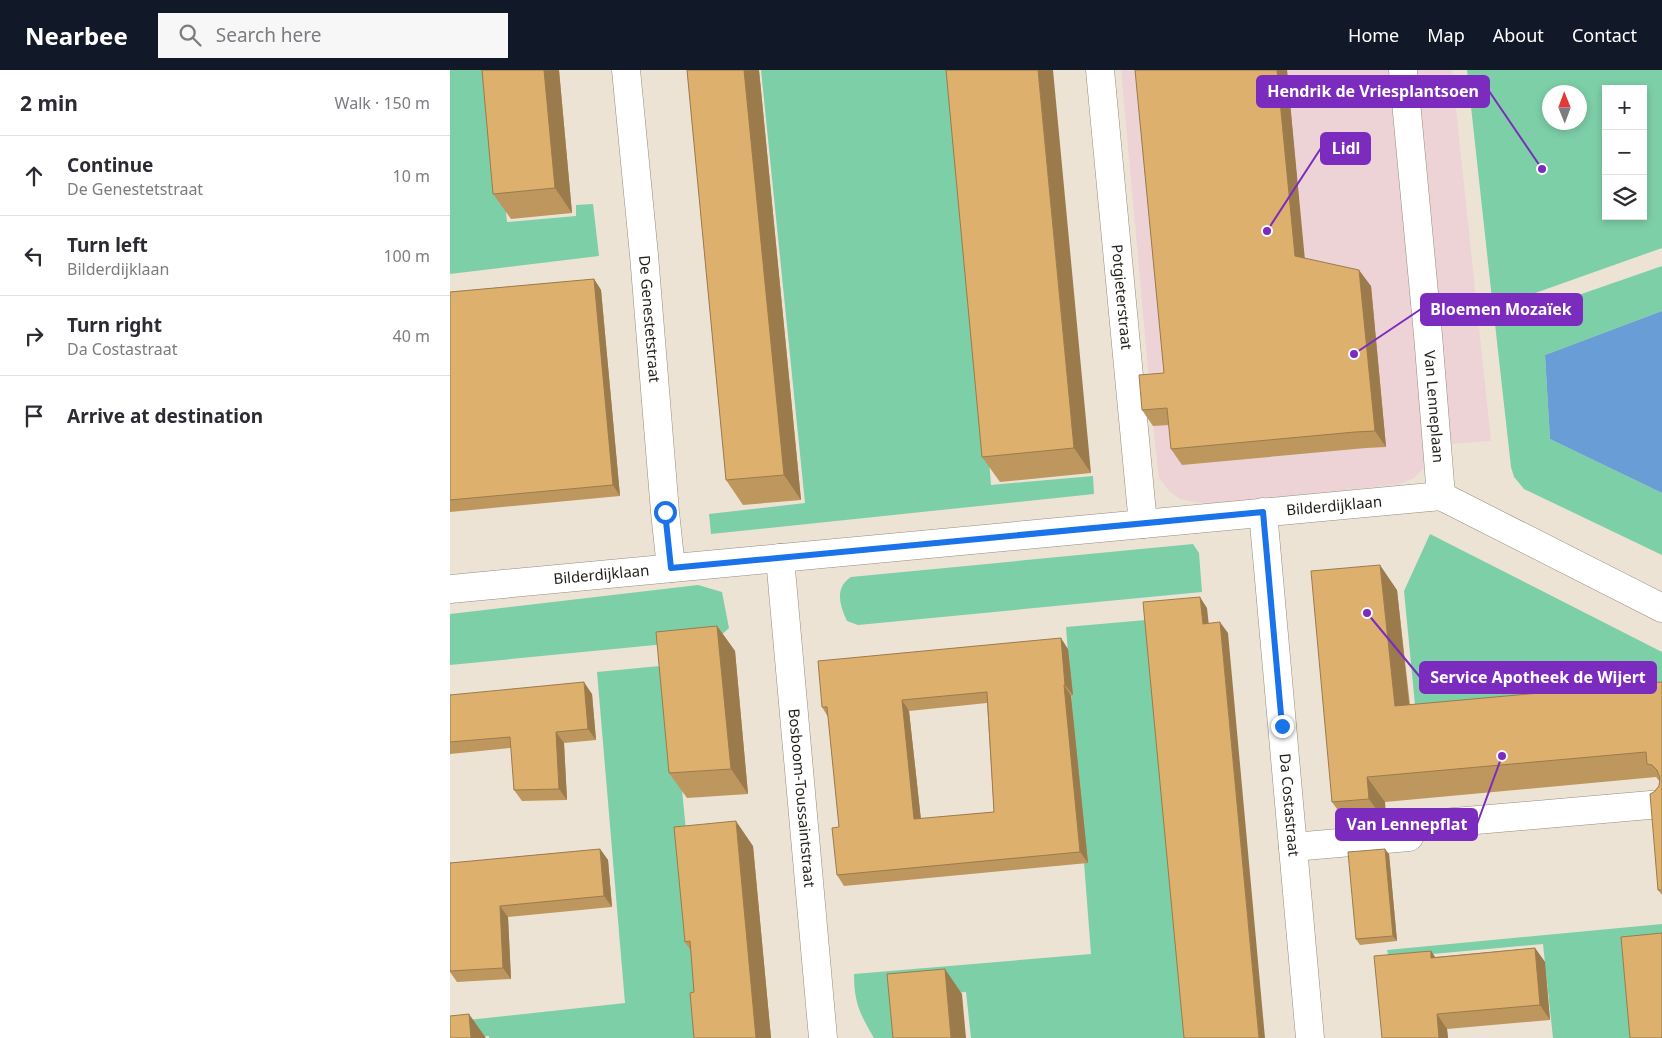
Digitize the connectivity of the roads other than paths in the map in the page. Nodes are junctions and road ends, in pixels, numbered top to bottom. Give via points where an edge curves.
1 (626, 70) edge
2 (1100, 70) edge
3 (1403, 70) edge
4 (1441, 496) junction
5 (1263, 512) junction
6 (1143, 524) junction
7 (780, 558) junction
8 (671, 568) junction
9 (450, 589) edge
10 (1662, 608) edge
11 (1662, 804) edge
12 (1293, 847) junction
13 (823, 1038) edge
14 (1310, 1038) edge

1 - 8 street, De Genestetstraat
2 - 6 street, Potgieterstraat
3 - 4 street, Van Lenneplaan
4 - 5 street, Bilderdijklaan
4 - 10 street
5 - 6 street, Bilderdijklaan
5 - 12 street, Da Costastraat
6 - 7 street, Bilderdijklaan
7 - 8 street, Bilderdijklaan
7 - 13 street, Bosboom-Toussaintstraat
8 - 9 street, Bilderdijklaan
11 - 12 street via 1408,826 1410,836
12 - 14 street, Da Costastraat

